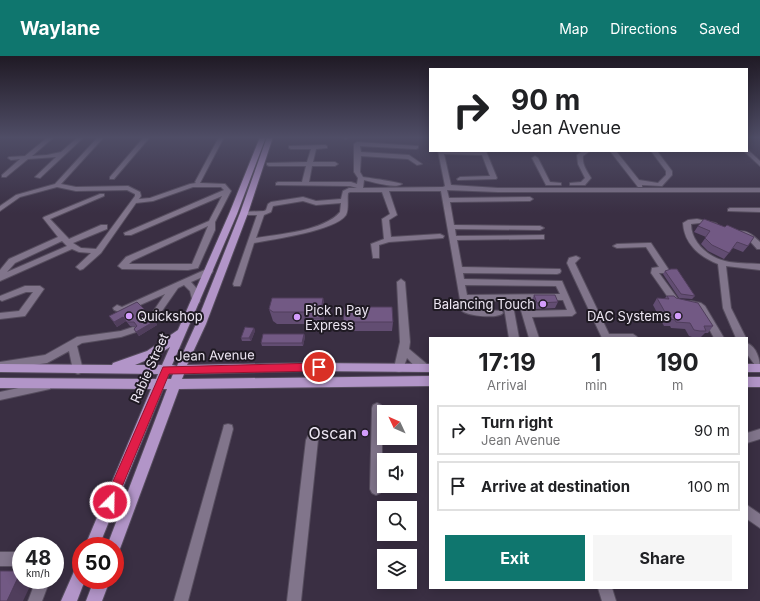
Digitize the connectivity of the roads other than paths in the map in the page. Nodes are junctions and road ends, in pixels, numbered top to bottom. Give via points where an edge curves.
1 (20, 162) edge
2 (53, 162) edge
3 (78, 162) edge
4 (125, 162) edge
5 (208, 162) edge
6 (253, 162) edge
7 (261, 162) edge
8 (357, 162) edge
9 (443, 162) edge
10 (487, 162) edge
11 (537, 162) edge
12 (580, 162) edge
13 (622, 162) edge
14 (663, 162) edge
15 (269, 164) dead end
16 (309, 164) junction
17 (335, 164) dead end
18 (4, 176) dead end
19 (38, 177) dead end
20 (112, 178) dead end
21 (361, 178) junction
22 (460, 179) dead end
23 (198, 182) dead end
24 (637, 182) junction
25 (278, 184) dead end
26 (305, 184) junction
27 (433, 184) dead end
28 (583, 184) junction
29 (57, 185) junction
30 (446, 188) junction
31 (360, 189) junction
32 (385, 190) junction
33 (587, 190) junction
34 (642, 190) junction
35 (760, 190) edge
36 (228, 191) junction
37 (102, 195) dead end
38 (530, 198) dead end
39 (446, 200) junction
40 (134, 201) junction
41 (344, 201) junction
42 (0, 208) edge
43 (730, 210) dead end
44 (757, 210) edge
45 (244, 213) junction
46 (261, 213) junction
47 (760, 215) edge
48 (212, 222) junction
49 (719, 226) edge
50 (104, 227) dead end
51 (452, 227) junction
52 (540, 228) dead end
53 (738, 232) edge
54 (128, 233) dead end
55 (440, 236) dead end
56 (541, 237) dead end
57 (454, 238) junction
58 (388, 240) junction
59 (251, 241) junction
60 (68, 242) junction
61 (617, 246) dead end
62 (760, 247) edge
63 (98, 251) junction
64 (376, 256) dead end
65 (576, 258) dead end
66 (722, 262) junction
67 (760, 266) edge
68 (80, 267) dead end
69 (459, 270) junction
70 (209, 271) junction
71 (557, 271) dead end
72 (0, 276) edge
73 (185, 282) junction
74 (401, 282) dead end
75 (461, 282) junction
76 (237, 284) dead end
77 (175, 286) junction
78 (566, 297) junction
79 (2, 298) dead end
80 (462, 298) junction
81 (507, 298) junction
82 (521, 298) junction
83 (196, 301) junction
84 (117, 308) dead end
85 (499, 312) dead end
86 (527, 314) junction
87 (0, 316) edge
88 (152, 319) edge
89 (133, 330) edge
90 (183, 331) junction
91 (514, 337) edge
92 (534, 337) edge
93 (606, 337) edge
94 (718, 337) edge
95 (740, 337) edge
96 (72, 345) junction
97 (748, 348) edge
98 (404, 350) junction
99 (760, 365) edge
100 (0, 367) edge
101 (399, 368) junction
102 (748, 368) edge
103 (760, 368) edge
104 (78, 370) junction
105 (97, 370) junction
106 (166, 370) junction
107 (180, 370) junction
108 (428, 370) edge
109 (429, 381) edge
110 (0, 382) edge
111 (748, 382) edge
112 (760, 382) edge
113 (57, 384) junction
114 (159, 384) junction
115 (176, 384) junction
116 (0, 396) edge
117 (376, 408) dead end
118 (228, 429) dead end
119 (760, 434) edge
120 (748, 438) edge
121 (312, 440) dead end
122 (376, 489) dead end
123 (748, 512) edge
124 (760, 522) edge
125 (96, 537) edge
126 (117, 537) edge
127 (12, 560) edge
128 (1, 561) edge
129 (40, 589) edge
130 (74, 589) edge
131 (99, 589) edge
132 (605, 589) edge
133 (35, 601) edge
134 (69, 601) edge
135 (94, 601) edge
136 (182, 601) edge
137 (294, 601) edge
138 (609, 601) edge

1 - 18 street
2 - 19 street
3 - 29 street
4 - 20 street
5 - 23 street
6 - 70 main road, Rabie Street
7 - 45 main road
8 - 21 street via 356,172
9 - 30 street
10 - 22 street via 495,181
11 - 28 street via 548,184
12 - 28 street via 588,178
13 - 24 street
14 - 24 street via 669,175 660,184
15 - 16 street
16 - 17 street
16 - 26 street
21 - 27 street via 391,184
21 - 31 street
24 - 34 street
25 - 26 street
26 - 31 street via 353,184
28 - 33 street
29 - 40 street via 76,189 128,188 138,193
29 - 42 street via 18,196
30 - 32 street
30 - 33 street
30 - 39 street
31 - 32 street
31 - 41 street via 345,192
32 - 58 street via 394,215 385,219
33 - 34 street
34 - 35 street
36 - 40 street via 223,185 192,185 151,200
36 - 48 street
36 - 54 street
37 - 60 street via 46,218
38 - 39 street
39 - 51 street
40 - 63 street
41 - 46 street via 316,203 303,199 273,203 269,211
41 - 59 street via 344,212 340,217 315,228
43 - 44 street
44 - 47 street
45 - 46 street
45 - 107 main road via 201,324
46 - 59 street
48 - 48 street via 211,230 194,266 122,266 129,259
49 - 66 street via 692,221 686,228 698,249 710,258
50 - 60 street
51 - 52 street
51 - 57 street
53 - 62 street via 752,238
55 - 58 street
56 - 57 street
57 - 69 street
58 - 64 street via 375,244
59 - 76 street
60 - 63 street via 79,250
60 - 72 street
60 - 72 street via 12,261
61 - 94 street via 648,245 665,270 655,270 655,273 675,301 702,308
63 - 68 street
65 - 93 street via 571,263
66 - 67 street
66 - 95 street via 727,308
69 - 71 street
69 - 75 street
70 - 73 street
70 - 83 main road, Rabie Street
73 - 77 street
73 - 83 street via 194,290
74 - 98 street
75 - 78 street via 559,283
75 - 80 street
77 - 84 street via 122,310
77 - 88 street
78 - 82 street
78 - 86 street via 572,313
79 - 87 street via 25,289 40,288 22,314
80 - 81 street
80 - 85 street via 465,309 469,312
81 - 82 street
81 - 91 street
82 - 86 street
83 - 90 main road, Rabie Street
86 - 92 street
89 - 96 street via 84,339
90 - 105 main road via 172,341 148,355
90 - 106 main road, Rabie Street
96 - 100 street via 47,359
96 - 104 street
97 - 99 street
98 - 101 street
98 - 108 street
100 - 104 main road, Jean Avenue
101 - 107 main road, Jean Avenue
101 - 108 main road, Jean Avenue via 405,373
102 - 103 main road
104 - 105 main road, Jean Avenue
105 - 106 main road, Jean Avenue
106 - 107 main road, Jean Avenue
106 - 114 main road, Rabie Street
107 - 115 main road
109 - 115 main road
110 - 113 main road
111 - 112 main road
113 - 114 main road
113 - 116 street
114 - 115 main road
114 - 125 main road, Rabie Street
115 - 126 main road
117 - 122 street
118 - 136 street
119 - 120 street
121 - 137 street
123 - 124 street
127 - 128 street
129 - 133 street
130 - 134 main road
131 - 135 main road
132 - 138 street

